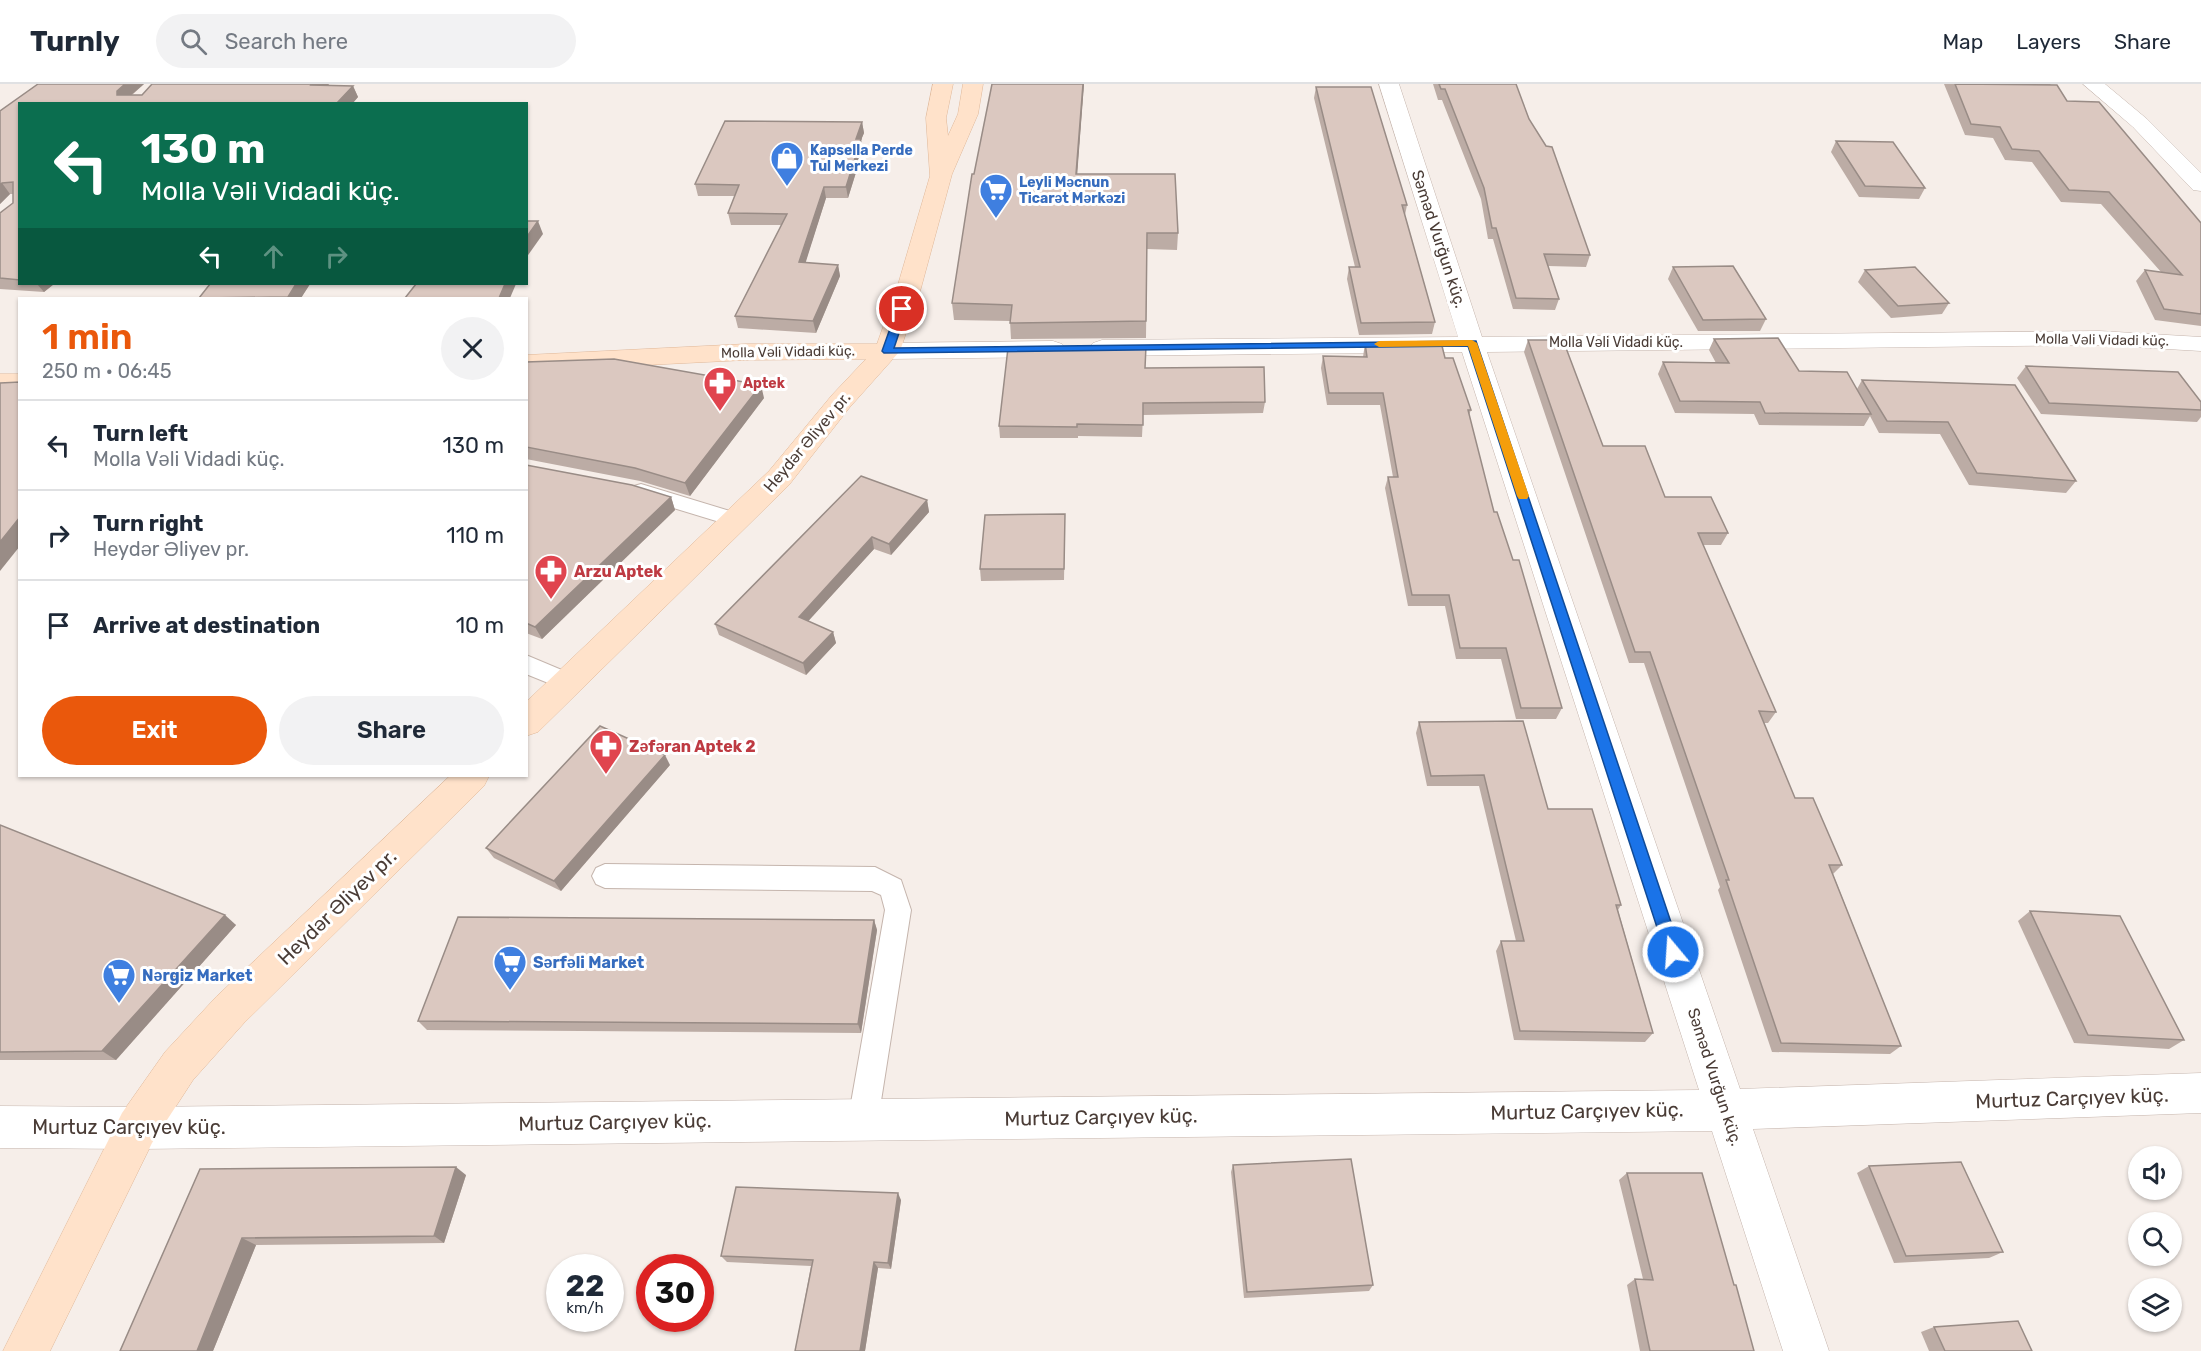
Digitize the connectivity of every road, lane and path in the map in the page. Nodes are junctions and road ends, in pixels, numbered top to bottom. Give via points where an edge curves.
1 (943, 84) edge
2 (973, 84) edge
3 (1389, 84) edge
4 (2093, 84) edge
5 (941, 176) junction
6 (2201, 185) edge
7 (1472, 343) junction
8 (2201, 344) edge
9 (888, 351) junction
10 (528, 363) edge
11 (18, 381) edge
12 (0, 382) edge
13 (619, 486) edge
14 (736, 520) junction
15 (528, 665) edge
16 (568, 682) junction
17 (528, 721) edge
18 (471, 777) edge
19 (605, 876) dead end
20 (2201, 1093) edge
21 (1725, 1110) junction
22 (864, 1120) junction
23 (0, 1127) edge
24 (137, 1128) junction
25 (26, 1351) edge
26 (1806, 1351) edge

1 - 5 main road, Heydər Əliyev pr. via 936,118
2 - 5 main road via 968,114
3 - 7 street, Səməd Vurğun küç.
4 - 6 street via 2140,123
5 - 9 main road, Heydər Əliyev pr.
7 - 8 street, Molla Vəli Vidadi küç. via 2098,338
7 - 9 street, Molla Vəli Vidadi küç.
7 - 21 street, Səməd Vurğun küç.
9 - 10 main road, Molla Vəli Vidadi küç. via 722,353
9 - 14 main road, Heydər Əliyev pr. via 841,401 779,478
11 - 12 main road
13 - 14 lane
14 - 16 main road, Heydər Əliyev pr.
15 - 16 lane
16 - 17 main road, Heydər Əliyev pr.
18 - 24 main road, Heydər Əliyev pr. via 230,1010 179,1066
19 - 22 lane via 874,879 892,888 898,910
20 - 21 street, Murtuz Carçıyev küç.
21 - 22 street, Murtuz Carçıyev küç.
21 - 26 street, Səməd Vurğun küç.
22 - 24 street, Murtuz Carçıyev küç.
23 - 24 street, Murtuz Carçıyev küç.
24 - 25 main road, Heydər Əliyev pr.

